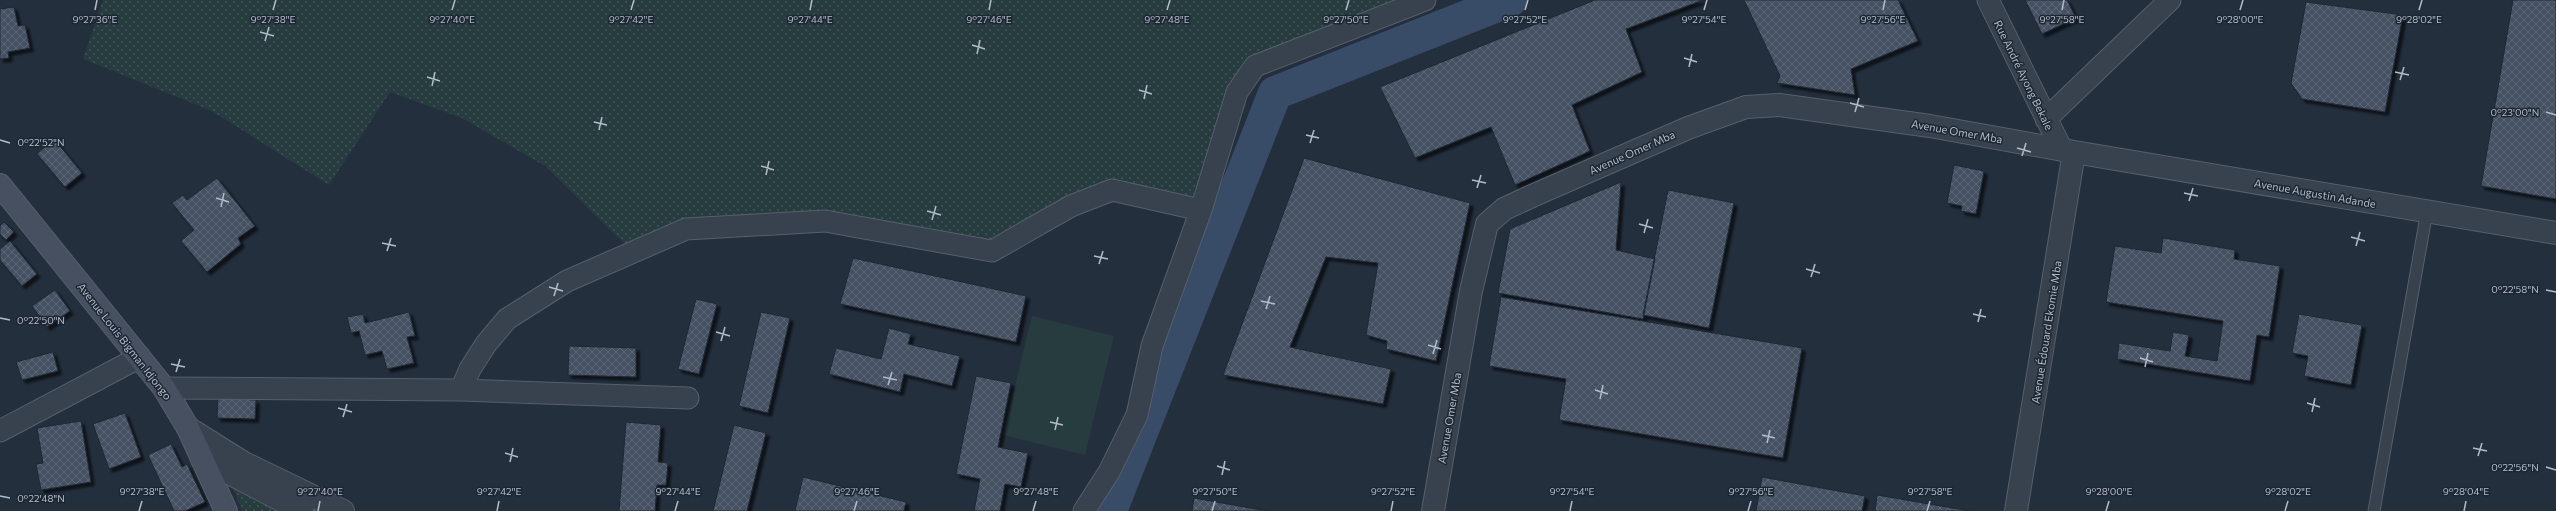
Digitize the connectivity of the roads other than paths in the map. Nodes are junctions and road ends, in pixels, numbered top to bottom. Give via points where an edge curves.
1 (1425, 0) edge
2 (1988, 0) edge
3 (2170, 0) edge
4 (2046, 119) junction
5 (2068, 151) junction
6 (0, 185) edge
7 (1201, 210) junction
8 (2427, 212) junction
9 (2556, 233) edge
10 (140, 356) junction
11 (164, 388) junction
12 (461, 390) junction
13 (688, 398) dead end
14 (188, 428) junction
15 (0, 431) edge
16 (202, 459) junction
17 (226, 511) edge
18 (302, 511) edge
19 (343, 511) edge
20 (1084, 511) edge
21 (1433, 511) edge
22 (2016, 511) edge
23 (2374, 511) edge

1 - 7 street via 1256,66 1237,92
2 - 4 street, Rue André Ayong Bekale
3 - 4 street
4 - 5 street, Rue André Ayong Bekale
5 - 8 street, Avenue Augustin Adande
5 - 21 street, Avenue Omer Mba via 1842,112 1779,104 1746,107 1688,128 1504,209 1486,224 1478,254
5 - 22 street, Avenue Édouard Ekomie Mba
6 - 10 main road, Avenue Louis Bigman Idjongo
7 - 12 street via 1112,190 1071,206 992,250 824,221 686,229 567,281 507,319 486,344 470,369
7 - 20 street via 1152,346 1137,414 1109,472
8 - 9 street, Avenue Augustin Adande
8 - 23 lane
10 - 11 main road, Avenue Louis Bigman Idjongo
10 - 15 street
11 - 12 street
11 - 14 main road, Avenue Louis Bigman Idjongo
12 - 13 street
14 - 16 main road, Avenue Louis Bigman Idjongo
14 - 19 street via 244,464
16 - 17 main road, Avenue Louis Bigman Idjongo
16 - 18 street

